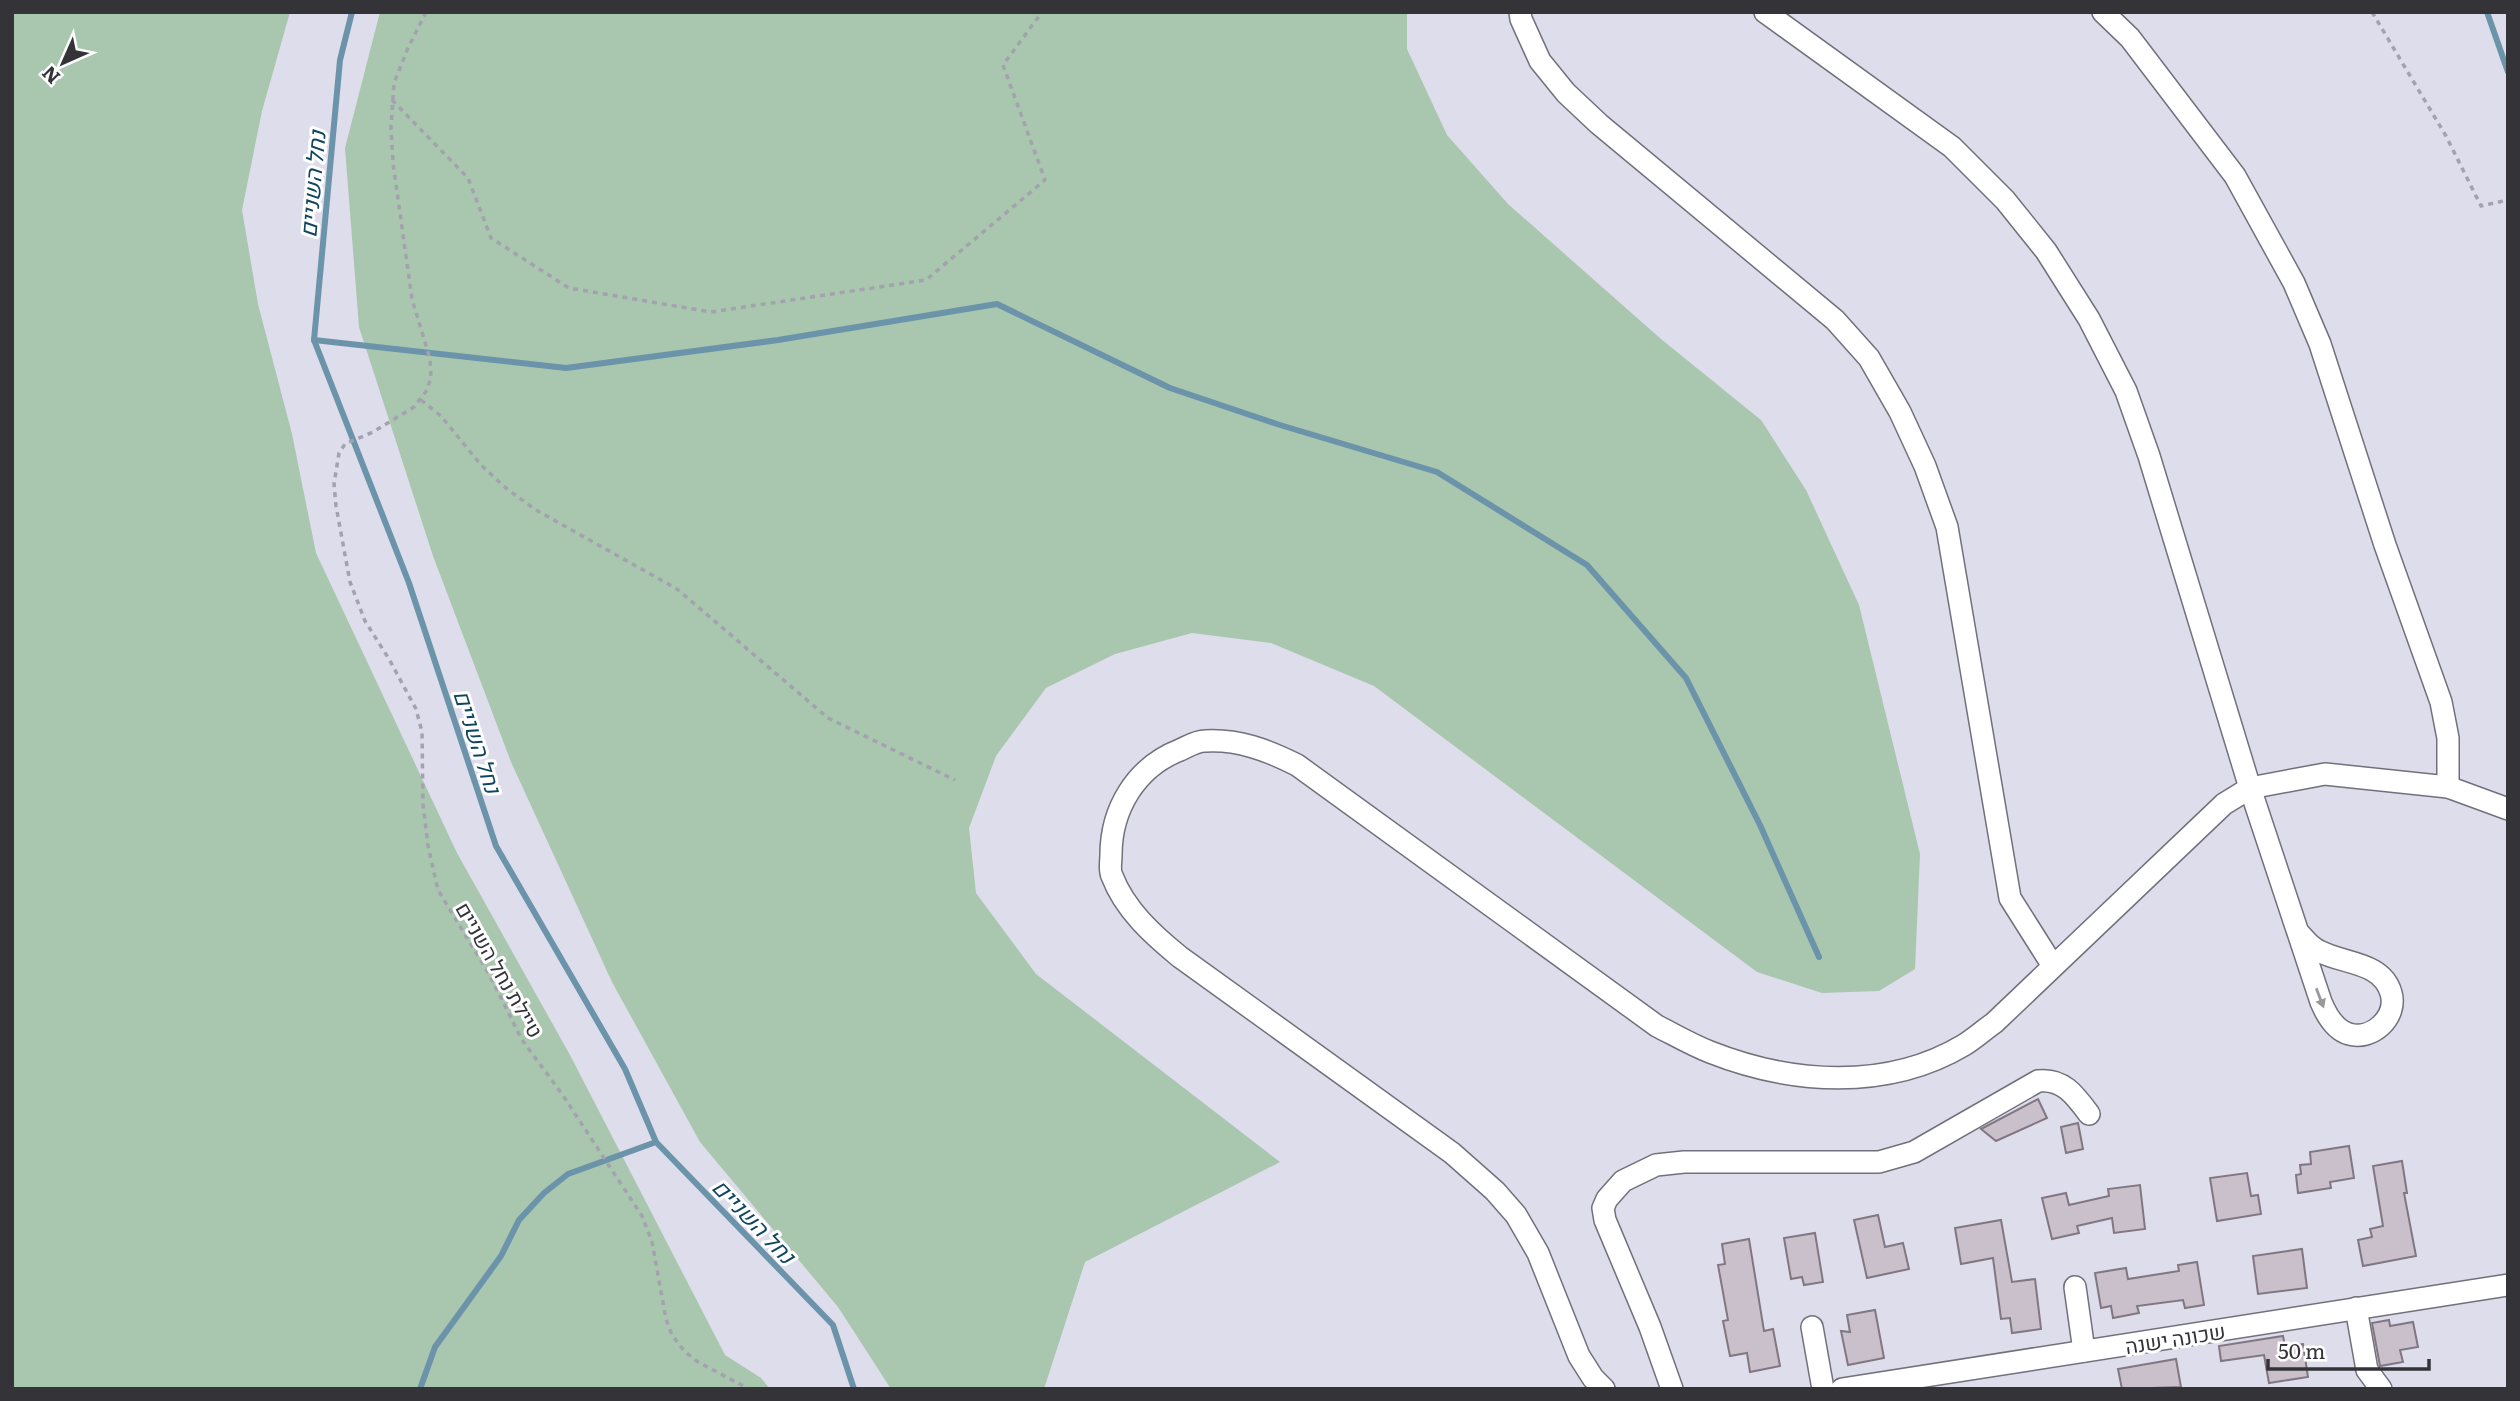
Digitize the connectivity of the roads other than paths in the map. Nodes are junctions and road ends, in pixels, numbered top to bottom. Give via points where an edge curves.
1 (1520, 12) edge
2 (1765, 12) edge
3 (2103, 12) edge
4 (2448, 787) junction
5 (2250, 788) junction
6 (2508, 809) edge
7 (2299, 933) junction
8 (2053, 966) junction
9 (2090, 1114) dead end
10 (2508, 1285) edge
11 (2075, 1287) dead end
12 (2356, 1308) junction
13 (1812, 1327) dead end
14 (2084, 1351) junction
15 (1604, 1389) edge
16 (1672, 1389) edge
17 (1823, 1389) edge
18 (1842, 1389) edge
19 (2381, 1389) edge

1 - 8 street via 1540,61 1566,93 1835,320 1869,358 1900,412 1947,527 2010,898
2 - 5 street via 1952,147 2005,200 2046,251 2089,318 2126,391 2149,456
3 - 4 street via 2130,38 2235,176 2294,283 2320,344 2441,702 2448,738
4 - 5 street via 2325,774
4 - 6 street
5 - 7 street
5 - 8 street via 2224,804
7 -> 7 street via 2321,1002 2336,1026 2358,1035 2384,1023 2393,1003 2386,982 2369,968 2317,951
8 - 15 street via 1994,1023 1964,1045 1916,1067 1869,1076 1815,1078 1764,1070 1709,1052 1657,1026 1297,765 1264,749 1202,741 1167,755 1143,773 1122,802 1111,836 1110,873 1125,902 1154,936 1180,957 1452,1153 1496,1191 1516,1214 1538,1253 1580,1356
9 - 16 street via 2072,1091 2052,1079 2038,1081 1897,1158 1879,1162 1684,1162 1656,1165 1623,1181 1607,1199 1605,1220
10 - 12 street, שכונה ישנה
11 - 14 street
12 - 14 street, שכונה ישנה
12 - 19 street via 2367,1370
13 - 17 street
14 - 18 street, שכונה ישנה

